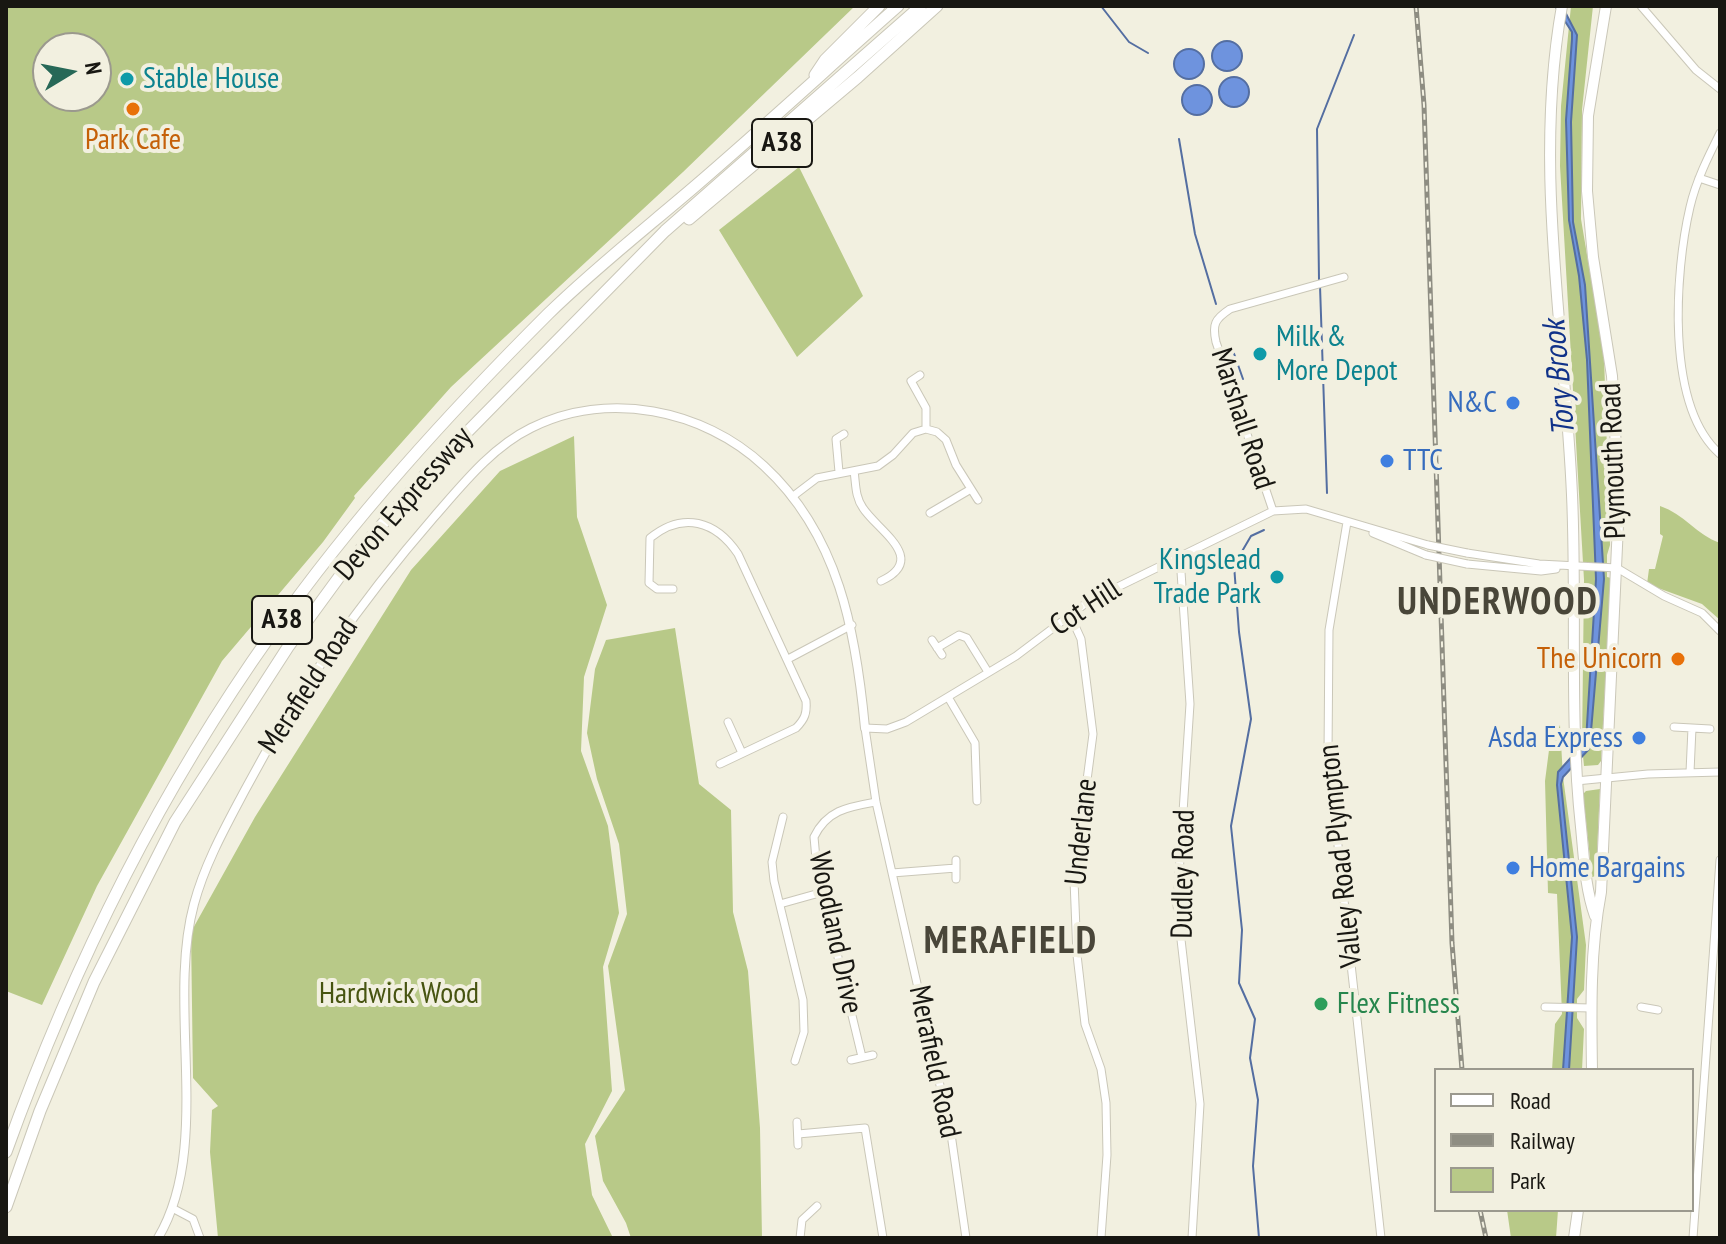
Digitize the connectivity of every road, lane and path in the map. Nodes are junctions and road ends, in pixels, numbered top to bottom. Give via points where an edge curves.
1 (879, 6) edge
2 (898, 6) edge
3 (1562, 6) edge
4 (1606, 6) edge
5 (1641, 6) edge
6 (928, 9) edge
7 (806, 89) junction
8 (1720, 89) edge
9 (1720, 133) edge
10 (1699, 178) junction
11 (1720, 185) edge
12 (631, 265) junction
13 (1344, 277) dead end
14 (920, 375) dead end
15 (926, 429) junction
16 (844, 434) dead end
17 (1720, 454) edge
18 (854, 471) junction
19 (839, 472) junction
20 (971, 489) junction
21 (792, 497) junction
22 (978, 500) dead end
23 (1273, 511) junction
24 (930, 513) dead end
25 (1347, 522) junction
26 (1363, 528) junction
27 (1180, 557) junction
28 (1574, 567) junction
29 (1611, 568) junction
30 (881, 581) dead end
31 (673, 589) dead end
32 (1071, 617) junction
33 (852, 625) junction
34 (1720, 631) edge
35 (937, 648) dead end
36 (788, 659) junction
37 (988, 672) junction
38 (948, 697) junction
39 (728, 722) dead end
40 (1674, 727) dead end
41 (865, 728) junction
42 (1692, 728) junction
43 (1710, 729) dead end
44 (742, 753) junction
45 (720, 764) dead end
46 (1690, 772) junction
47 (1720, 772) edge
48 (1606, 777) junction
49 (1576, 781) junction
50 (977, 801) dead end
51 (876, 802) junction
52 (783, 817) dead end
53 (1720, 860) edge
54 (892, 873) junction
55 (956, 879) dead end
56 (823, 892) junction
57 (780, 904) junction
58 (1596, 919) junction
59 (1545, 1007) dead end
60 (1641, 1007) dead end
61 (1592, 1008) junction
62 (1658, 1010) dead end
63 (873, 1055) dead end
64 (862, 1057) junction
65 (851, 1060) dead end
66 (795, 1061) dead end
67 (1592, 1068) edge
68 (864, 1117) dead end
69 (797, 1122) dead end
70 (865, 1128) junction
71 (798, 1134) junction
72 (798, 1145) dead end
73 (6, 1152) edge
74 (817, 1206) dead end
75 (6, 1207) edge
76 (172, 1208) junction
77 (1578, 1212) edge
78 (158, 1238) edge
79 (200, 1238) edge
80 (800, 1238) edge
81 (883, 1238) edge
82 (966, 1238) edge
83 (1101, 1238) edge
84 (1192, 1238) edge
85 (1381, 1238) edge
86 (1574, 1238) edge
87 (1693, 1238) edge

1 - 7 highway, A38 via 825,60
2 - 7 highway, Devon Expressway / A38
3 - 28 main road, Plymouth Road via 1549,146
4 - 29 main road, Plymouth Road via 1588,116 1587,191 1612,376 1619,503
5 - 8 street via 1696,70
6 - 12 highway, A38 via 725,191
6 - 12 highway, Devon Expressway / A38 via 859,61
7 - 73 highway, Devon Expressway / A38 via 530,333 412,458 273,631 213,722 115,893 45,1046
9 - 10 street
10 - 11 street
10 - 17 street via 1682,263 1683,368 1694,415
12 - 75 highway, Devon Expressway / A38 via 426,474 353,558 288,647 175,822 134,901 63,1054
13 - 23 street, Marshall Road via 1230,309 1213,327
14 - 15 street via 911,381 926,408
15 - 18 street via 913,433 878,466
15 - 20 street via 946,440
16 - 19 street via 836,439
18 - 19 street
18 - 30 street via 864,510 898,547 896,571
19 - 21 street via 817,478
20 - 22 street
20 - 24 street
21 - 33 street, Merafield Road via 839,582
21 - 76 street, Merafield Road via 755,457 725,437 678,417 611,407 571,412 530,428 499,448 451,497 370,596 282,721 202,876 185,969 184,1150
23 - 25 street, Cot Hill via 1306,509
23 - 27 street, Cot Hill
25 - 26 street, Cot Hill
25 - 85 street, Valley Road Plympton via 1329,630 1328,754
26 - 28 street, Cot Hill, bridge via 1467,553
26 - 28 street, Cot Hill, bridge via 1426,555 1467,564 1541,571
27 - 32 street, Cot Hill via 1089,601
27 - 84 street, Dudley Road via 1190,704 1177,905 1200,1104
28 - 29 street, Cot Hill
28 - 49 main road, Plymouth Road
29 - 34 street via 1702,613
29 - 48 main road, Plymouth Road
31 - 36 street via 649,583 650,538 676,525 697,522 714,528 738,554
32 - 37 street, Cot Hill
32 - 83 street, Underlane via 1081,639 1093,734 1074,880 1085,1024 1106,1103
33 - 36 street
33 - 41 street, Merafield Road
35 - 37 street via 959,635 967,638
36 - 44 street via 806,701 803,721
37 - 38 street, Cot Hill
38 - 41 street, Cot Hill via 906,722 887,729
38 - 50 street via 975,743
39 - 44 street
40 - 42 street
41 - 51 street, Merafield Road
42 - 43 street
42 - 46 street
44 - 45 street
46 - 47 street
46 - 48 street
48 - 49 street
48 - 58 main road, Plymouth Road
49 - 58 main road, Plymouth Road via 1588,897
51 - 54 street, Merafield Road
51 - 56 street, Woodland Drive via 844,808 819,825 814,852
52 - 57 street via 772,862
53 - 87 street
54 - 55 street via 956,864
54 - 82 street, Merafield Road via 951,1134
56 - 57 street
56 - 64 street, Woodland Drive
57 - 66 street via 805,1018
58 - 61 main road, Plymouth Road
59 - 61 street
60 - 62 street
61 - 67 main road, Plymouth Road
63 - 64 street, Woodland Drive
64 - 65 street, Woodland Drive
68 - 70 street
69 - 71 street
70 - 71 street
70 - 81 street
71 - 72 street
74 - 80 street via 802,1220
76 - 78 street, Merafield Road
76 - 79 street via 193,1219
77 - 86 main road

